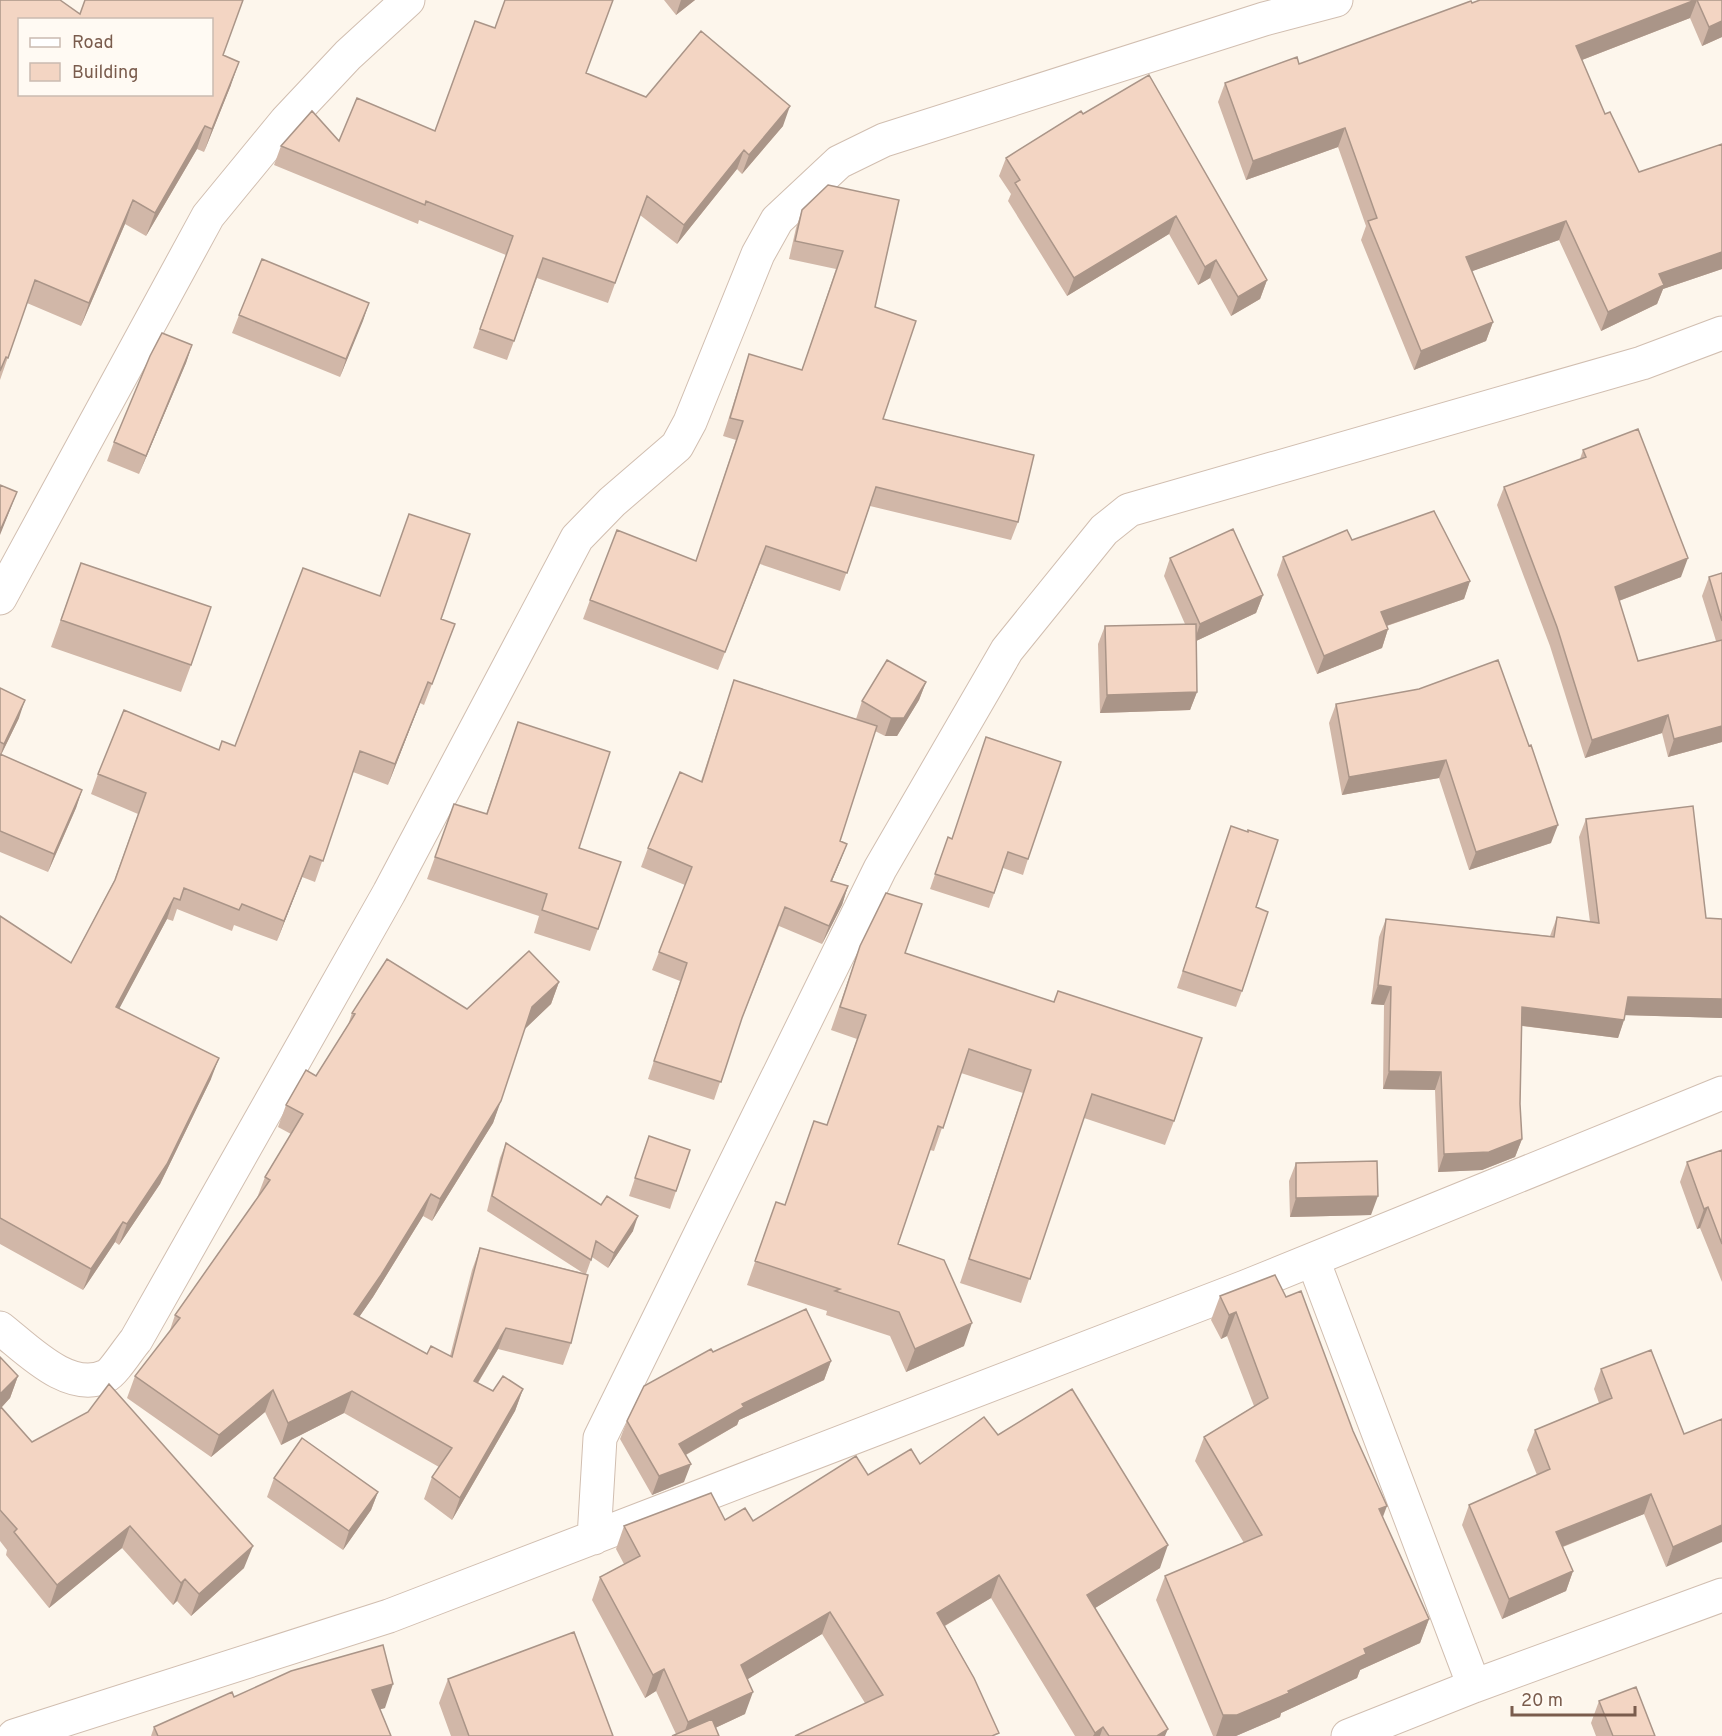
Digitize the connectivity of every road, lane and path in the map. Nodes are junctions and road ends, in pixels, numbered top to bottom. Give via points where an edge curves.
1 (408, 0) edge
2 (1336, 0) edge
3 (1722, 333) edge
4 (0, 598) edge
5 (1722, 1093) edge
6 (1313, 1260) junction
7 (0, 1329) edge
8 (594, 1538) junction
9 (1722, 1595) edge
10 (1473, 1686) junction
11 (14, 1736) edge
12 (1348, 1736) edge

1 - 4 street via 348,55 286,121 208,216
2 - 7 street via 1264,19 884,140 839,162 777,220 758,254 677,446 612,502 578,538 388,893 136,1340 107,1376 83,1381 57,1372
3 - 8 street via 1642,363 1129,510 1104,530 1007,650 880,869 600,1438
5 - 6 street
6 - 8 street
6 - 10 street
8 - 11 street via 389,1616
9 - 10 street
10 - 12 street

